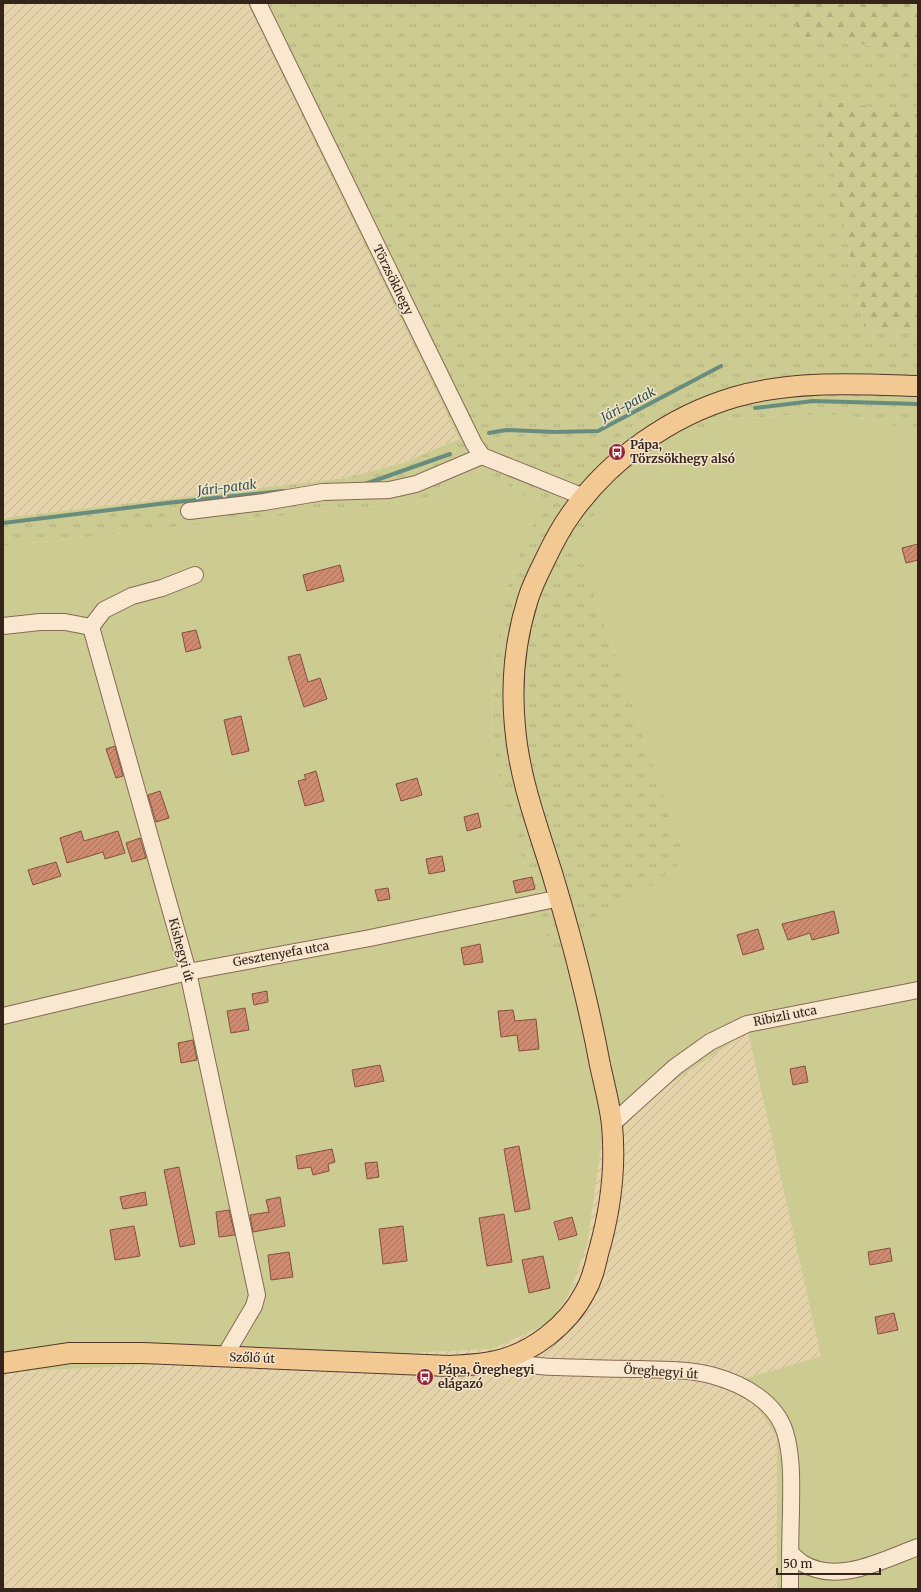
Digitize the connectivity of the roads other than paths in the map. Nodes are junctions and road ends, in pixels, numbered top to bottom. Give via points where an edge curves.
1 (258, 3) edge
2 (918, 386) edge
3 (482, 456) junction
4 (584, 497) junction
5 (188, 511) dead end
6 (195, 575) dead end
7 (3, 626) edge
8 (91, 627) junction
9 (560, 898) junction
10 (188, 972) junction
11 (918, 990) edge
12 (3, 1016) edge
13 (612, 1124) junction
14 (224, 1356) junction
15 (500, 1361) junction
16 (3, 1363) edge
17 (918, 1547) edge
18 (790, 1553) junction
19 (790, 1589) edge

1 - 3 street, Törzsökhegy
2 - 4 main road, Szőlő út via 807,386 733,398 698,410 648,439 611,468
3 - 4 street
3 - 5 street via 416,484 389,490 323,492
4 - 9 main road, Szőlő út via 560,531 528,596 515,669 515,729 520,766
6 - 8 street via 132,596 104,610
7 - 8 street via 65,622
8 - 10 street, Kishegyi út
9 - 10 street, Gesztenyefa utca via 370,938
9 - 13 main road, Szőlő út via 589,1007
10 - 12 street, Gesztenyefa utca
10 - 14 street, Kishegyi út via 257,1295
11 - 13 street, Ribizli utca via 747,1024 710,1042 675,1067
13 - 15 main road, Szőlő út via 611,1181 603,1236 592,1277 585,1292 580,1302 548,1336 521,1353
14 - 15 main road, Szőlő út via 449,1366
14 - 16 main road, Szőlő út via 70,1353
15 - 18 street, Öreghegyi út via 552,1367 678,1370 714,1376 737,1384 752,1393 773,1410 785,1431 791,1482
17 - 18 street via 852,1570 832,1571 802,1563
18 - 19 street, Öreghegyi út

